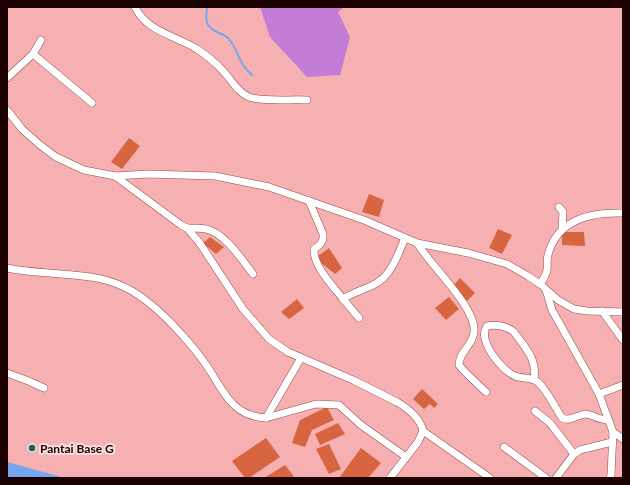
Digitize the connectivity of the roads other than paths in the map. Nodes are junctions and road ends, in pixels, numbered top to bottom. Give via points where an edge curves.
1 (135, 7) edge
2 (41, 40) dead end
3 (33, 54) junction
4 (7, 78) edge
5 (307, 100) dead end
6 (92, 103) dead end
7 (7, 110) edge
8 (115, 176) junction
9 (309, 201) junction
10 (559, 206) dead end
11 (623, 213) edge
12 (188, 228) junction
13 (562, 228) junction
14 (405, 238) junction
15 (417, 243) junction
16 (7, 268) edge
17 (253, 274) dead end
18 (543, 287) junction
19 (343, 298) junction
20 (602, 311) junction
21 (623, 312) edge
22 (359, 318) dead end
23 (623, 340) edge
24 (301, 358) junction
25 (7, 373) edge
26 (534, 380) junction
27 (623, 385) edge
28 (44, 388) dead end
29 (486, 392) dead end
30 (599, 394) junction
31 (534, 411) dead end
32 (266, 418) junction
33 (608, 420) junction
34 (423, 431) junction
35 (613, 432) junction
36 (623, 439) edge
37 (612, 442) junction
38 (504, 447) dead end
39 (574, 454) junction
40 (406, 457) junction
41 (612, 477) edge
42 (390, 478) edge
43 (490, 478) edge
44 (546, 478) edge
45 (556, 478) edge

1 - 5 street via 154,28 197,49 212,61 223,70 242,94 259,100
2 - 3 street
3 - 4 street
3 - 6 street
7 - 8 street via 22,129 56,157 84,170
8 - 9 street via 215,176 269,187
8 - 12 street
9 - 14 street via 364,220
9 - 19 street via 324,238 314,249 314,254 318,265
10 - 13 street via 563,212
11 - 13 street via 603,213
12 - 17 street via 207,229 217,234 227,242
12 - 24 street via 256,325 269,339
13 - 18 street via 550,248
14 - 15 street
14 - 19 street via 385,276 374,285
15 - 18 street via 507,264
15 - 29 street via 472,317 474,333 469,346 460,356 459,365
16 - 32 street via 89,276 111,281 133,292 168,321 190,344 222,392 234,405 250,415
18 - 20 street via 574,309
18 - 30 street via 552,310
19 - 22 street
20 - 21 street
20 - 23 street
24 - 32 street
24 - 34 street via 354,380 404,406 421,423
25 - 28 street
26 - 26 street via 516,377 501,366 486,341 484,334 488,326 493,324 514,332 532,358 535,366
26 - 33 street via 538,382 562,418 568,420 584,414
27 - 30 street
30 - 33 street
31 - 39 street via 550,423
32 - 40 street via 316,404 339,405 361,425
33 - 35 street
34 - 40 street
34 - 43 street
35 - 36 street
35 - 37 street
37 - 39 street via 580,450
37 - 41 street
38 - 44 street
39 - 45 street
40 - 42 street

